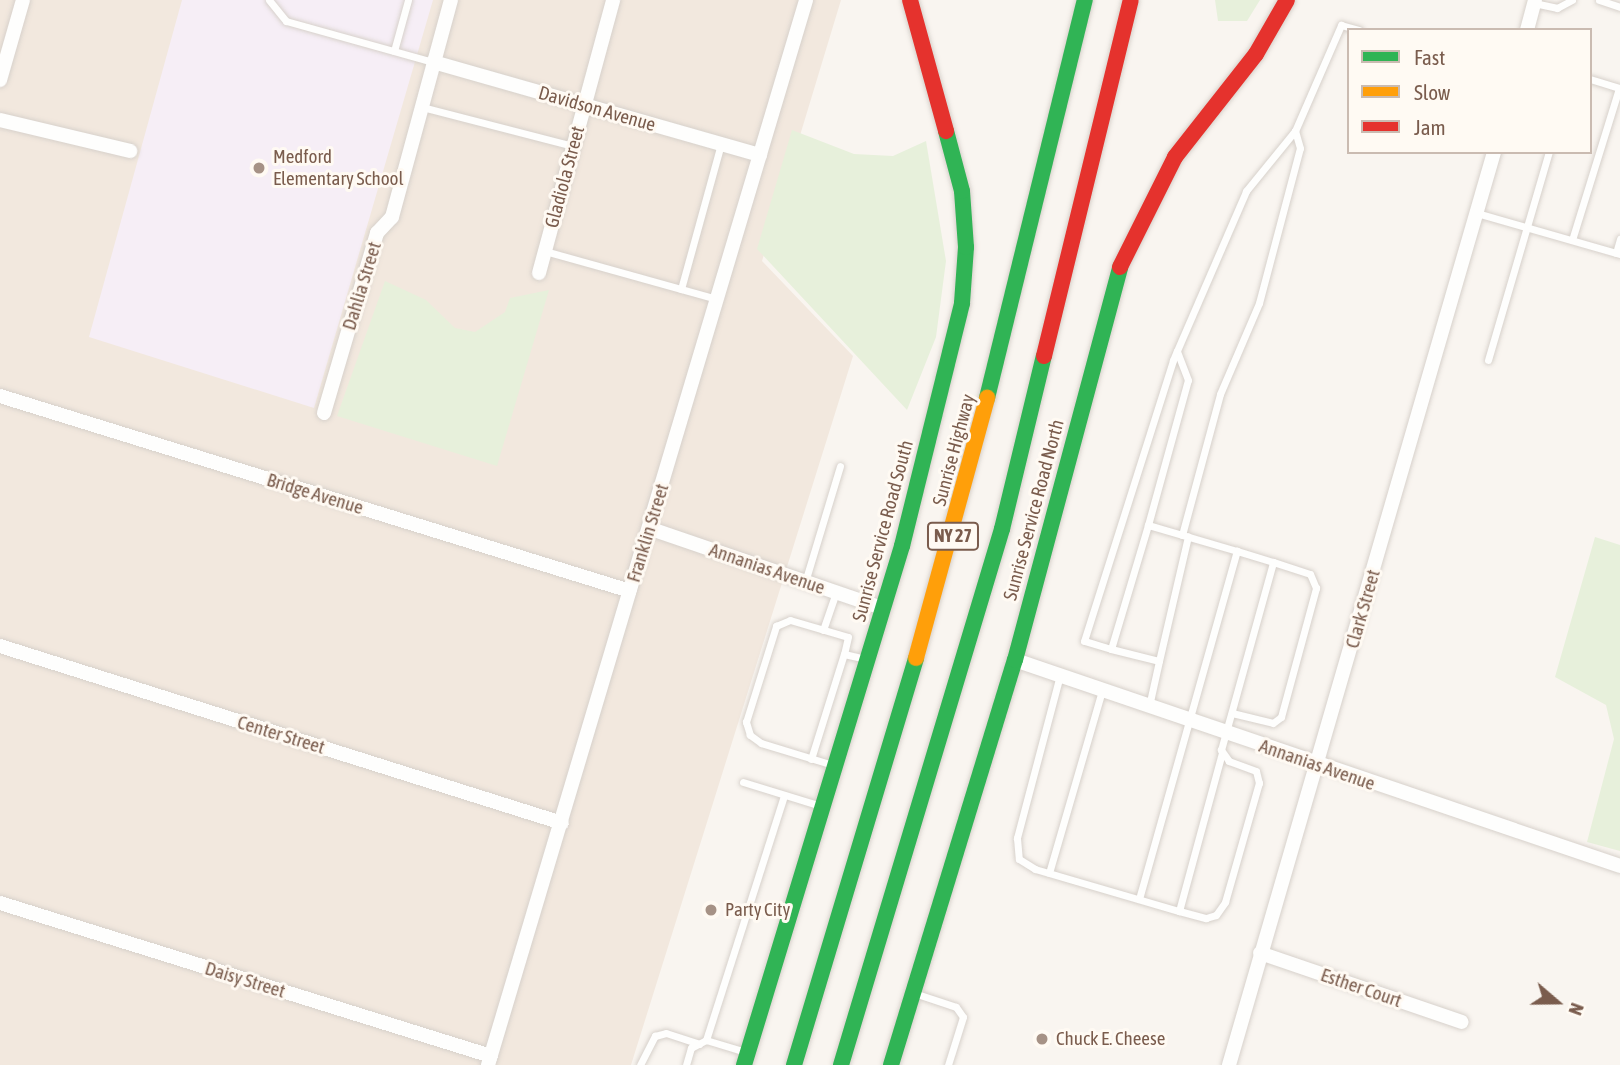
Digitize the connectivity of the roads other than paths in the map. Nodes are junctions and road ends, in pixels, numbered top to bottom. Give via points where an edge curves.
1 (23, 0) edge
2 (269, 0) edge
3 (408, 0) edge
4 (451, 0) edge
5 (613, 0) edge
6 (806, 0) edge
7 (910, 0) edge
8 (1085, 0) edge
9 (1131, 0) edge
10 (1287, 0) edge
11 (1572, 0) edge
12 (1599, 0) edge
13 (1535, 2) edge
14 (1620, 7) edge
15 (1352, 28) edge
16 (1528, 28) edge
17 (394, 51) junction
18 (433, 62) junction
19 (0, 80) edge
20 (1592, 80) edge
21 (1619, 88) edge
22 (422, 107) junction
23 (584, 107) junction
24 (0, 120) edge
25 (1295, 131) junction
26 (721, 144) junction
27 (574, 146) junction
28 (130, 151) dead end
29 (1493, 154) edge
30 (1548, 154) edge
31 (760, 155) junction
32 (1477, 213) junction
33 (1527, 227) junction
34 (1620, 239) edge
35 (1572, 240) junction
36 (545, 251) junction
37 (1618, 253) edge
38 (538, 273) dead end
39 (681, 289) junction
40 (718, 300) junction
41 (1177, 351) junction
42 (1488, 360) dead end
43 (0, 396) edge
44 (324, 414) dead end
45 (841, 466) dead end
46 (1148, 524) junction
47 (651, 529) junction
48 (1185, 536) junction
49 (1237, 551) junction
50 (1273, 562) junction
51 (805, 583) junction
52 (630, 591) junction
53 (836, 593) junction
54 (884, 609) junction
55 (824, 630) junction
56 (0, 646) edge
57 (1111, 649) junction
58 (844, 654) junction
59 (869, 660) junction
60 (1016, 660) junction
61 (1159, 661) junction
62 (1060, 676) junction
63 (1102, 691) junction
64 (1149, 707) junction
65 (1232, 713) junction
66 (1189, 721) junction
67 (1226, 734) junction
68 (1222, 753) junction
69 (811, 759) junction
70 (838, 766) junction
71 (1318, 766) junction
72 (743, 782) dead end
73 (784, 795) junction
74 (825, 808) junction
75 (562, 823) junction
76 (1620, 866) edge
77 (1049, 873) junction
78 (1139, 899) junction
79 (0, 903) edge
80 (1179, 911) junction
81 (1260, 953) junction
82 (914, 993) junction
83 (1462, 1022) dead end
84 (703, 1042) junction
85 (746, 1059) edge
86 (490, 1061) edge
87 (640, 1065) edge
88 (685, 1065) edge
89 (793, 1065) edge
90 (841, 1065) edge
91 (891, 1065) edge
92 (948, 1065) edge
93 (1229, 1065) edge

1 - 19 street
2 - 17 lane via 286,21
3 - 17 lane
4 - 18 street, Dahlia Street
5 - 23 street, Gladiola Street
6 - 31 street, Franklin Street
7 - 54 main road, Sunrise Service Road South via 922,60 956,162 965,219 965,273 952,356
8 - 89 main road, Sunrise Highway / NY 27 via 957,522
9 - 90 main road, NY 27 via 995,556
10 - 60 main road, Sunrise Service Road North via 1256,54 1174,157 1123,256
11 - 13 lane via 1557,8
12 - 14 lane
13 - 16 street
15 - 25 lane via 1341,25
17 - 18 lane
18 - 22 street, Dahlia Street
18 - 23 street, Davidson Avenue
20 - 21 lane
21 - 35 lane
22 - 27 lane
22 - 44 street, Dahlia Street via 393,217 377,233
23 - 26 street, Davidson Avenue
23 - 27 street, Gladiola Street
24 - 28 street
25 - 41 lane via 1246,191
25 - 48 lane via 1300,148 1257,311 1220,394
26 - 31 street, Davidson Avenue
26 - 39 lane
27 - 36 street, Gladiola Street
29 - 32 street, Clark Street
30 - 33 lane
31 - 40 street, Franklin Street
32 - 33 lane
32 - 71 street, Clark Street
33 - 35 lane
33 - 42 lane
34 - 37 lane
35 - 37 lane
36 - 38 street, Gladiola Street
36 - 39 lane
39 - 40 lane
40 - 47 street, Franklin Street
41 - 46 lane via 1188,380
41 - 57 lane via 1084,641
43 - 52 street, Bridge Avenue
45 - 51 lane
46 - 48 lane
46 - 57 lane
47 - 51 street, Annanias Avenue
47 - 52 street, Franklin Street
48 - 49 lane
48 - 61 lane
49 - 50 lane
49 - 66 lane
50 - 65 lane
50 - 65 lane via 1310,575 1316,588 1281,717 1273,723
51 - 53 street, Annanias Avenue
52 - 75 street, Franklin Street
53 - 54 street, Annanias Avenue
53 - 55 lane
54 - 59 main road, Sunrise Service Road South
55 - 58 lane via 848,638
55 - 69 lane via 790,620 776,626 746,722 750,735 761,743
56 - 75 street, Center Street
57 - 61 lane
58 - 59 lane
58 - 69 lane
59 - 70 main road, Sunrise Service Road South
60 - 62 street, Annanias Avenue
60 - 82 main road, Sunrise Service Road North
61 - 64 lane
62 - 63 street, Annanias Avenue
62 - 77 lane via 1016,843 1023,863
63 - 64 street, Annanias Avenue
63 - 77 lane
64 - 66 street, Annanias Avenue
65 - 67 lane
66 - 67 street, Annanias Avenue
66 - 78 lane
67 - 68 lane
67 - 71 street, Annanias Avenue
68 - 80 lane
68 - 80 lane via 1256,771 1259,783 1223,909 1206,918
69 - 70 lane
70 - 74 main road, Sunrise Service Road South
71 - 76 street, Annanias Avenue
71 - 81 street, Clark Street
72 - 73 lane
73 - 74 lane
73 - 84 lane
74 - 85 main road, Sunrise Service Road South
75 - 86 street, Franklin Street
77 - 78 lane
78 - 80 lane
79 - 86 street, Daisy Street
81 - 83 street, Esther Court
81 - 93 street, Clark Street
82 - 91 main road, Sunrise Service Road North
82 - 92 lane via 956,1007 963,1017
84 - 85 lane
84 - 87 lane via 666,1033 655,1036
84 - 88 lane via 691,1048

